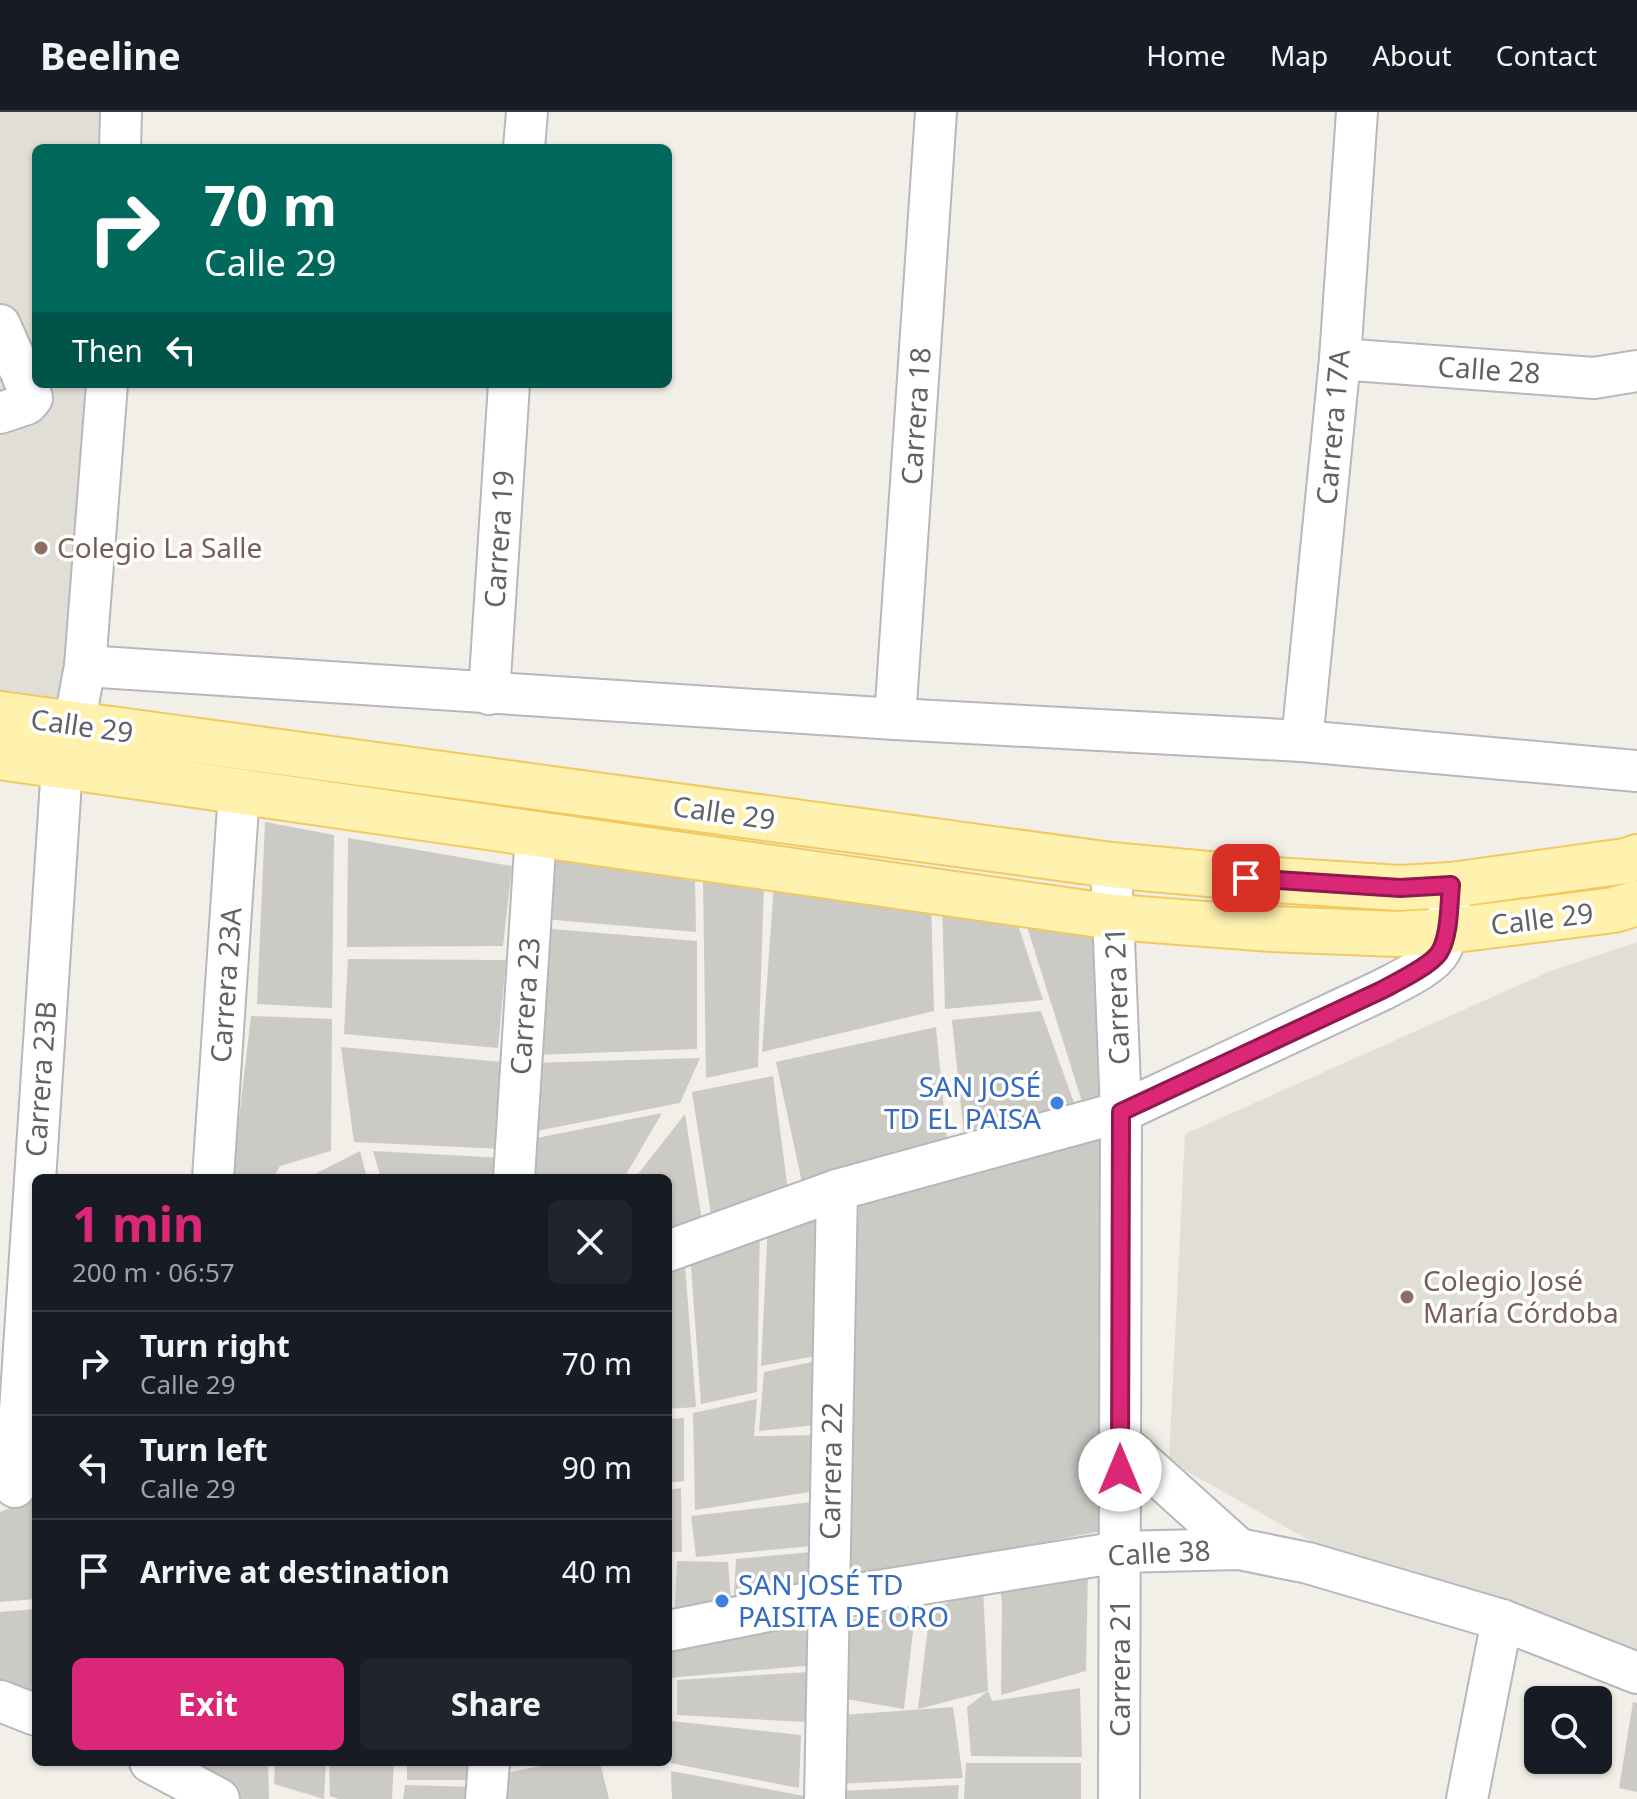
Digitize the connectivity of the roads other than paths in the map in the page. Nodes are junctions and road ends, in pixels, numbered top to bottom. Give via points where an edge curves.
1 (121, 112) edge
2 (527, 112) edge
3 (936, 112) edge
4 (1357, 112) edge
5 (120, 144) edge
6 (524, 144) edge
7 (0, 325) edge
8 (1340, 359) junction
9 (1637, 371) edge
10 (29, 375) edge
11 (107, 388) edge
12 (509, 388) edge
13 (0, 413) edge
14 (85, 666) junction
15 (489, 694) junction
16 (0, 714) edge
17 (895, 719) junction
18 (74, 725) junction
19 (1302, 741) junction
20 (0, 757) edge
21 (62, 766) junction
22 (1637, 771) edge
23 (239, 792) junction
24 (536, 833) junction
25 (1637, 857) edge
26 (1111, 865) junction
27 (1451, 885) junction
28 (1637, 903) edge
29 (1114, 917) junction
30 (1447, 931) junction
31 (1121, 1112) junction
32 (36, 1174) edge
33 (213, 1174) edge
34 (514, 1174) edge
35 (837, 1190) junction
36 (32, 1246) edge
37 (672, 1250) edge
38 (1120, 1442) junction
39 (17, 1486) edge
40 (1239, 1549) junction
41 (1120, 1552) junction
42 (828, 1599) junction
43 (1502, 1620) junction
44 (672, 1630) edge
45 (1637, 1673) edge
46 (0, 1701) edge
47 (32, 1713) edge
48 (157, 1766) edge
49 (489, 1766) edge
50 (219, 1799) edge
51 (486, 1799) edge
52 (825, 1799) edge
53 (1119, 1799) edge
54 (1467, 1799) edge

1 - 5 street
2 - 6 street
3 - 17 street, Carrera 18
4 - 8 street, Carrera 17A
7 - 10 street
8 - 9 street, Calle 28 via 1594,378
8 - 19 street, Carrera 17A
10 - 13 street via 32,398
11 - 14 street
12 - 15 street, Carrera 19
14 - 15 street
14 - 18 street
15 - 17 street
16 - 18 main road, Calle 29
17 - 19 street
18 - 26 main road, Calle 29
19 - 22 street
20 - 21 main road, Calle 29
21 - 23 main road, Calle 29
21 - 32 street, Carrera 23B
23 - 24 main road, Calle 29
23 - 33 street, Carrera 23A
24 - 29 main road, Calle 29
24 - 34 street, Carrera 23
25 - 27 main road, Calle 29
26 - 27 main road, Calle 29 via 1400,888
26 - 29 street, Carrera 21
27 - 30 street, Calle 29
28 - 30 main road, Calle 29
29 - 30 main road, Calle 29 via 1396,934
29 - 31 street, Carrera 21
30 - 31 street, Calle 29 via 1439,954 1416,972
31 - 35 street, Calle 29
31 - 38 street, Carrera 21
35 - 37 street, Calle 29
35 - 42 street, Carrera 22
36 - 39 street, Carrera 23B
38 - 40 street
38 - 41 street, Carrera 21
40 - 41 street, Calle 38
40 - 43 street, Calle 38 via 1308,1563
41 - 42 street, Calle 38
41 - 53 street, Carrera 21
42 - 44 street, Calle 38
42 - 52 street, Carrera 22
43 - 45 street, Calle 38
43 - 54 street
46 - 47 street
48 - 50 street
49 - 51 street

